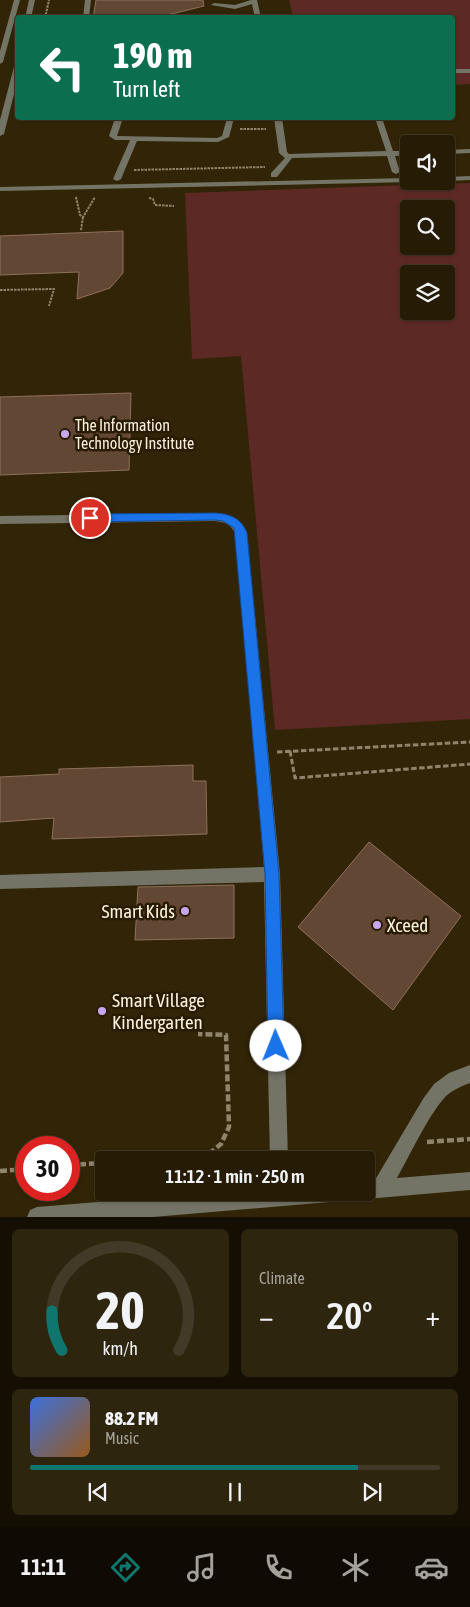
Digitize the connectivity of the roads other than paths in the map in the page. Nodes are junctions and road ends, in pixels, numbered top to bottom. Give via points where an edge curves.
1 (17, 0) edge
2 (32, 0) edge
3 (88, 0) edge
4 (254, 1) edge
5 (214, 5) dead end
6 (29, 15) edge
7 (86, 15) edge
8 (257, 15) edge
9 (0, 62) edge
10 (455, 71) edge
11 (469, 72) edge
12 (15, 78) edge
13 (118, 120) edge
14 (229, 120) edge
15 (278, 120) edge
16 (380, 120) edge
17 (0, 134) edge
18 (134, 139) junction
19 (470, 151) edge
20 (455, 152) edge
21 (390, 153) junction
22 (400, 153) edge
23 (289, 157) junction
24 (455, 171) edge
25 (470, 171) edge
26 (396, 172) junction
27 (400, 172) edge
28 (274, 176) junction
29 (470, 178) edge
30 (117, 179) junction
31 (455, 179) edge
32 (400, 180) edge
33 (0, 181) edge
34 (0, 189) edge
35 (0, 520) edge
36 (272, 874) junction
37 (0, 882) edge
38 (470, 1074) edge
39 (279, 1151) edge
40 (470, 1181) edge
41 (375, 1187) edge
42 (375, 1190) edge
43 (214, 1201) edge
44 (37, 1217) edge

1 - 9 street
2 - 6 street
3 - 7 street
4 - 5 street via 235,7
4 - 8 street
10 - 11 street
12 - 17 street
13 - 18 street via 113,137
14 - 18 street via 225,137 221,140
15 - 23 street via 283,153
16 - 21 street
18 - 30 street
19 - 20 street
21 - 22 street
21 - 23 street
21 - 26 street
23 - 28 street
24 - 25 street
26 - 27 street
26 - 28 street
28 - 30 street
29 - 31 street
30 - 33 street
32 - 34 street
35 - 36 street via 215,517 233,521 239,526
36 - 37 street
36 - 39 street
38 - 41 street via 440,1090
40 - 42 street
43 - 44 street

